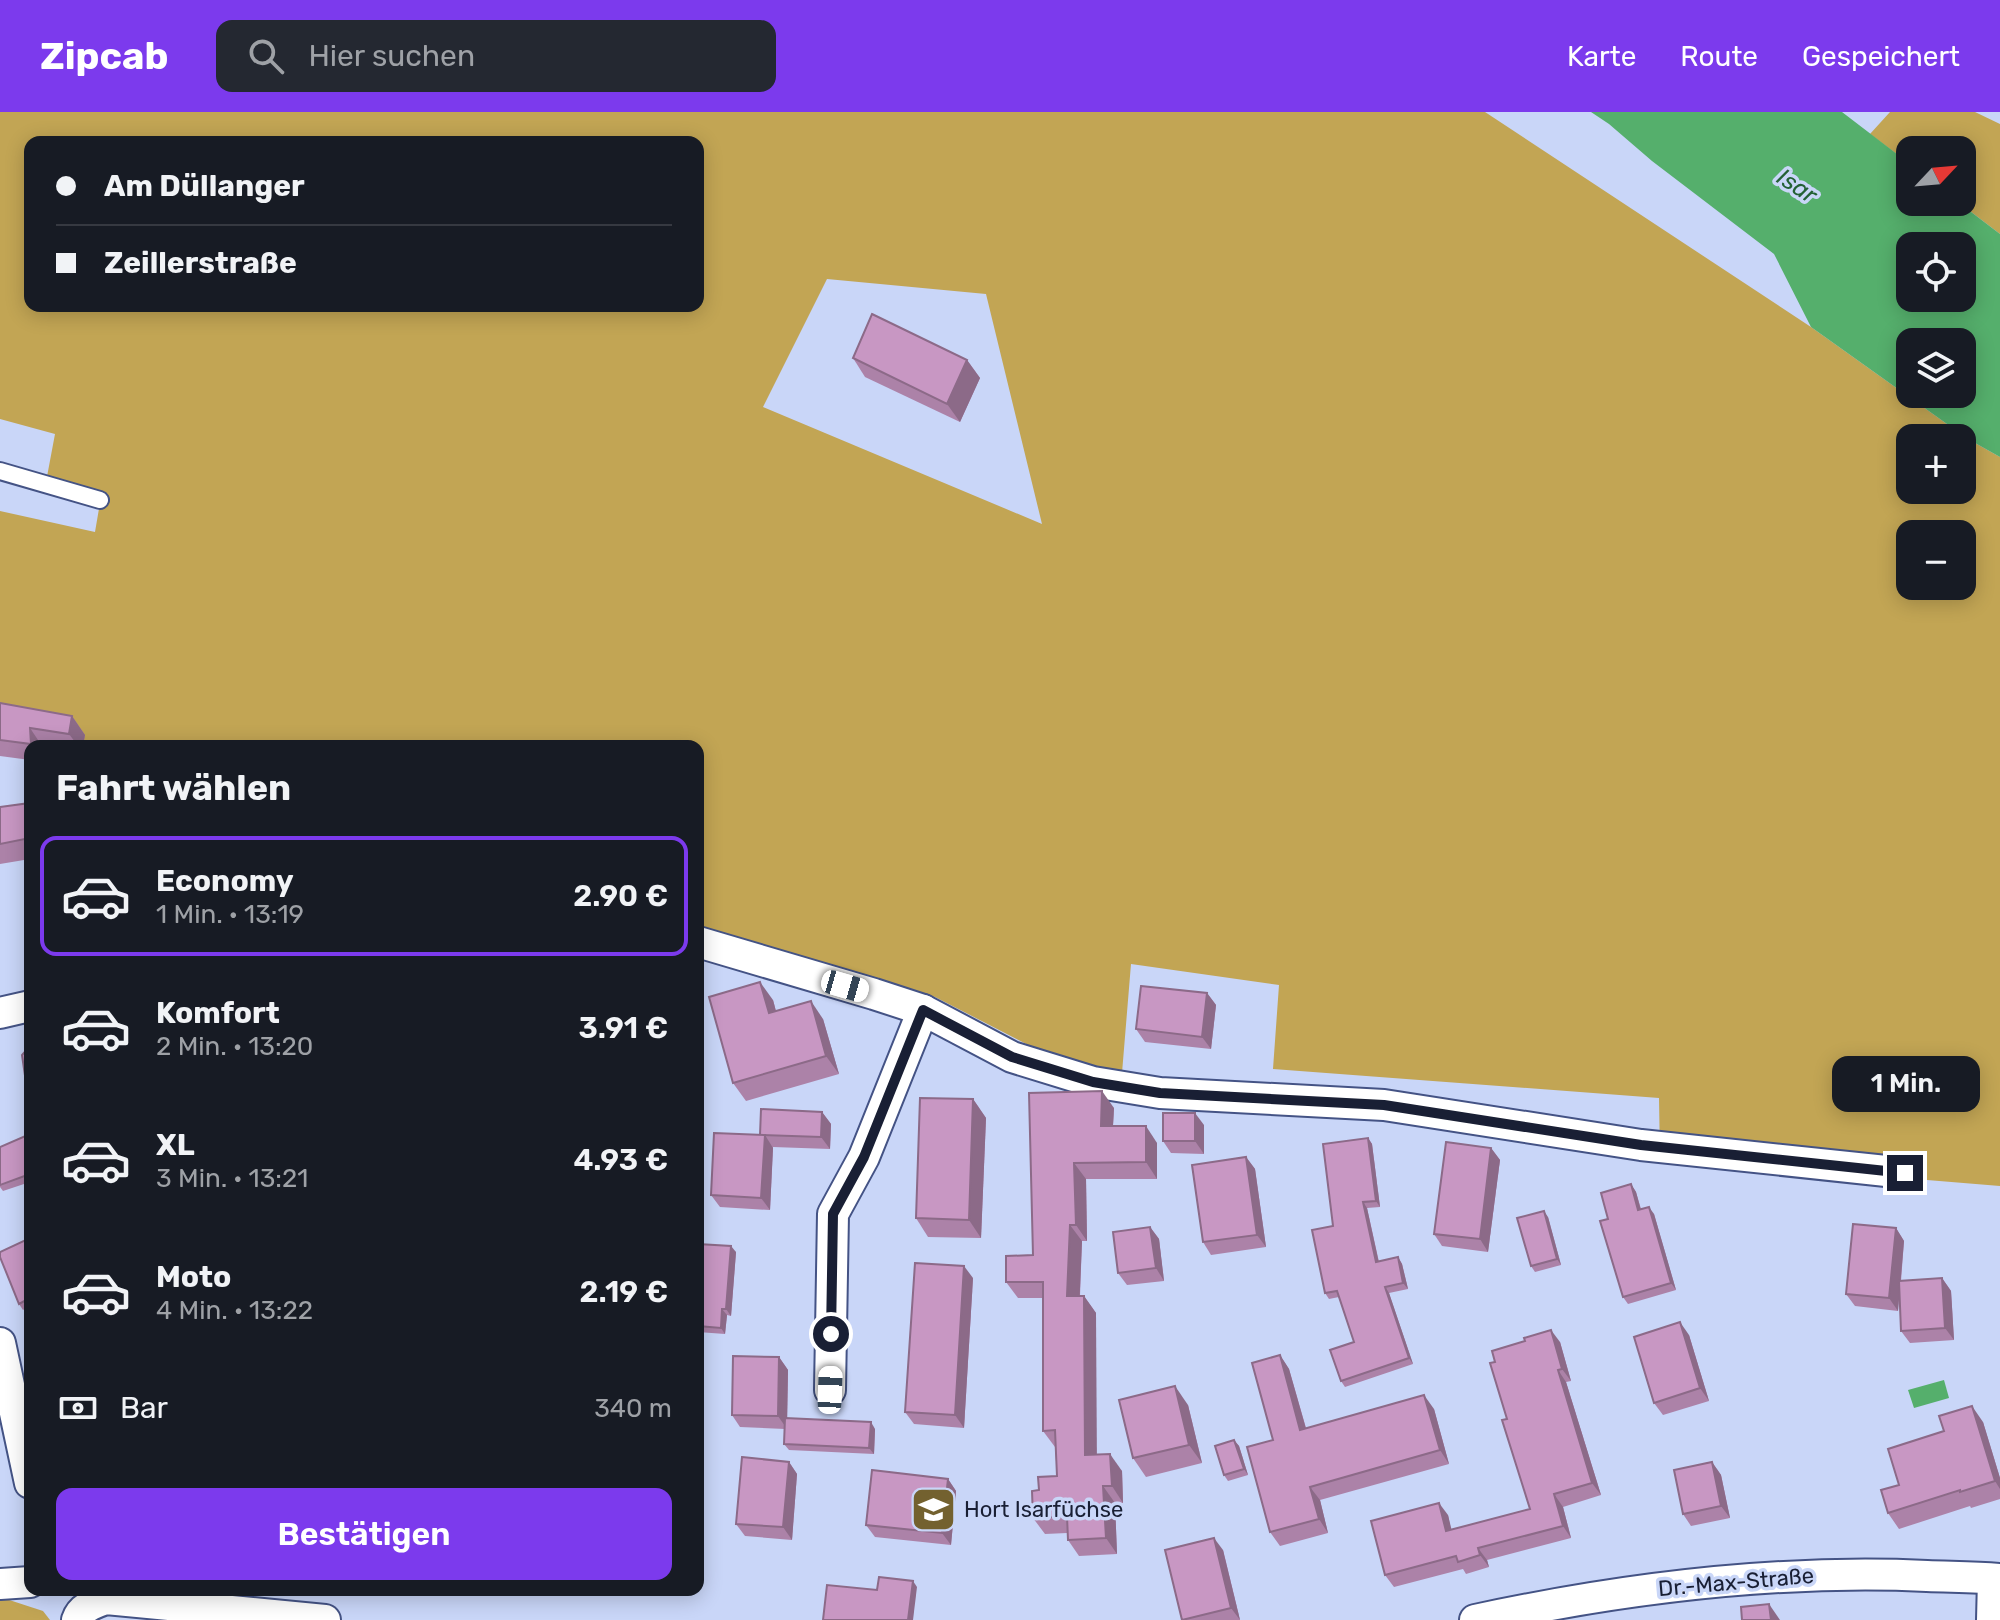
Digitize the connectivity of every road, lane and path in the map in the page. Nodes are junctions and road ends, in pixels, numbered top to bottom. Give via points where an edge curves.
1 (0, 471) edge
2 (100, 500) dead end
3 (704, 944) edge
4 (24, 1007) edge
5 (923, 1010) junction
6 (0, 1013) edge
7 (1905, 1173) dead end
8 (0, 1343) edge
9 (830, 1390) dead end
10 (24, 1455) edge
11 (1996, 1579) edge
12 (24, 1582) edge
13 (0, 1584) edge
14 (78, 1605) edge
15 (317, 1609) edge
16 (1475, 1620) edge
17 (1992, 1620) edge

1 - 2 lane
3 - 5 street
4 - 6 street
5 - 7 street via 1012,1057 1093,1082 1160,1093 1384,1105 1641,1145
5 - 9 street via 864,1157 833,1214
8 - 10 street
11 - 16 street, Dr.-Max-Straße via 1879,1573 1729,1579
11 - 17 street
12 - 13 street
14 - 15 street via 106,1599

